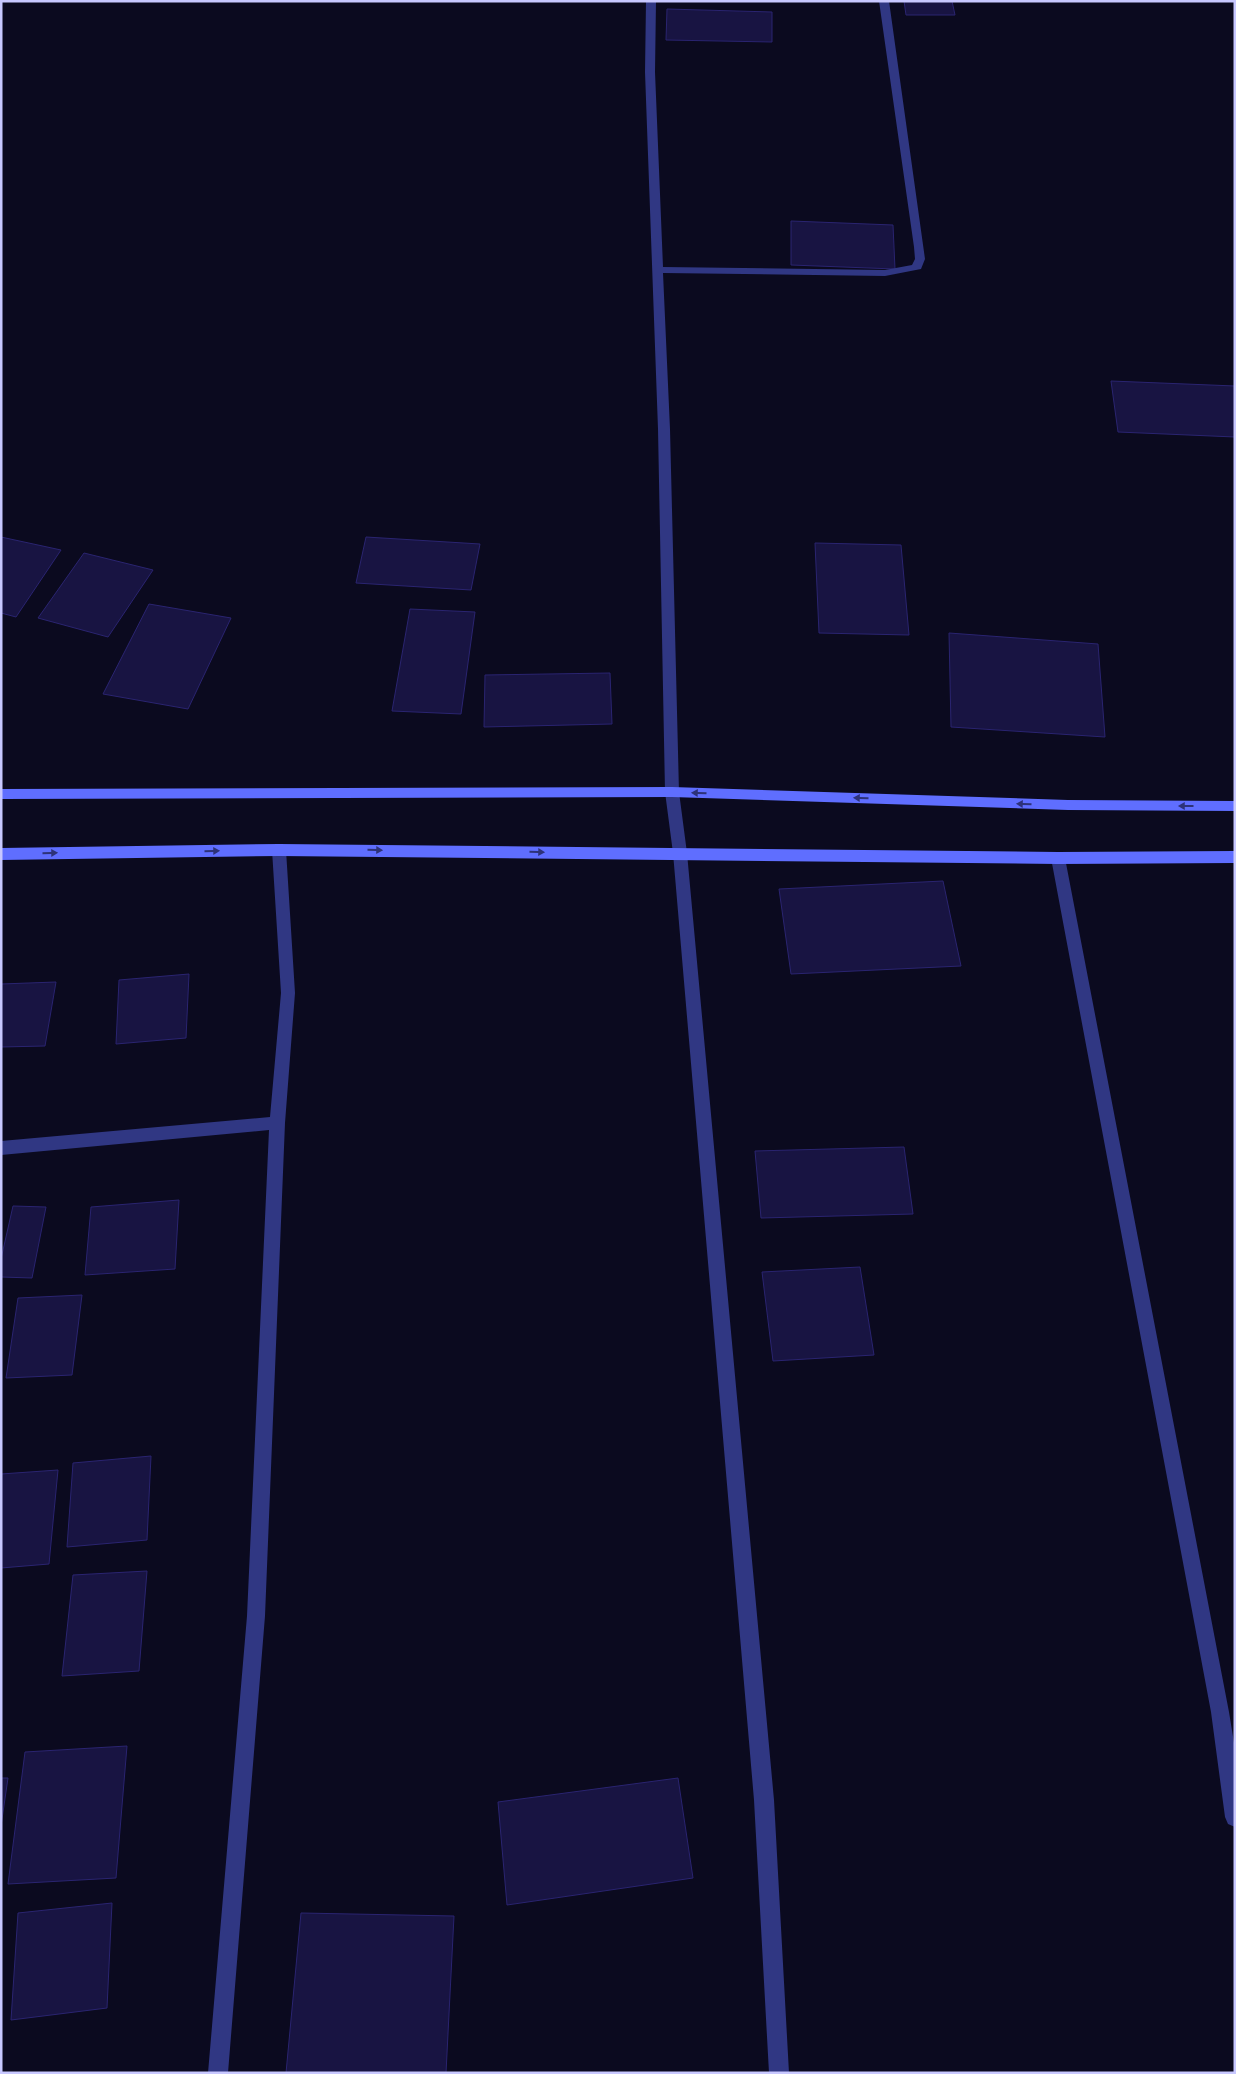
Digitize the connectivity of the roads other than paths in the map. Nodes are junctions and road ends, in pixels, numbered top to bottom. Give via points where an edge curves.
1 (651, 1) edge
2 (884, 1) edge
3 (658, 270) junction
4 (672, 792) junction
5 (1, 794) edge
6 (1235, 806) edge
7 (279, 850) junction
8 (680, 853) junction
9 (1, 854) edge
10 (1058, 858) junction
11 (1235, 858) edge
12 (277, 1123) junction
13 (1, 1148) edge
14 (1235, 1817) edge
15 (218, 2073) edge
16 (779, 2073) edge

1 - 3 street via 650,72
2 - 3 street via 919,247 920,260 916,267 885,273
3 - 4 street
4 - 5 main road
6 -> 4 main road via 1068,805
4 - 8 street
7 -> 8 main road
9 -> 7 main road
7 - 12 street via 288,993
8 - 10 main road
8 - 16 street via 764,1800
10 - 11 main road
10 - 14 street via 1220,1712
12 - 13 street
12 - 15 street via 256,1616

